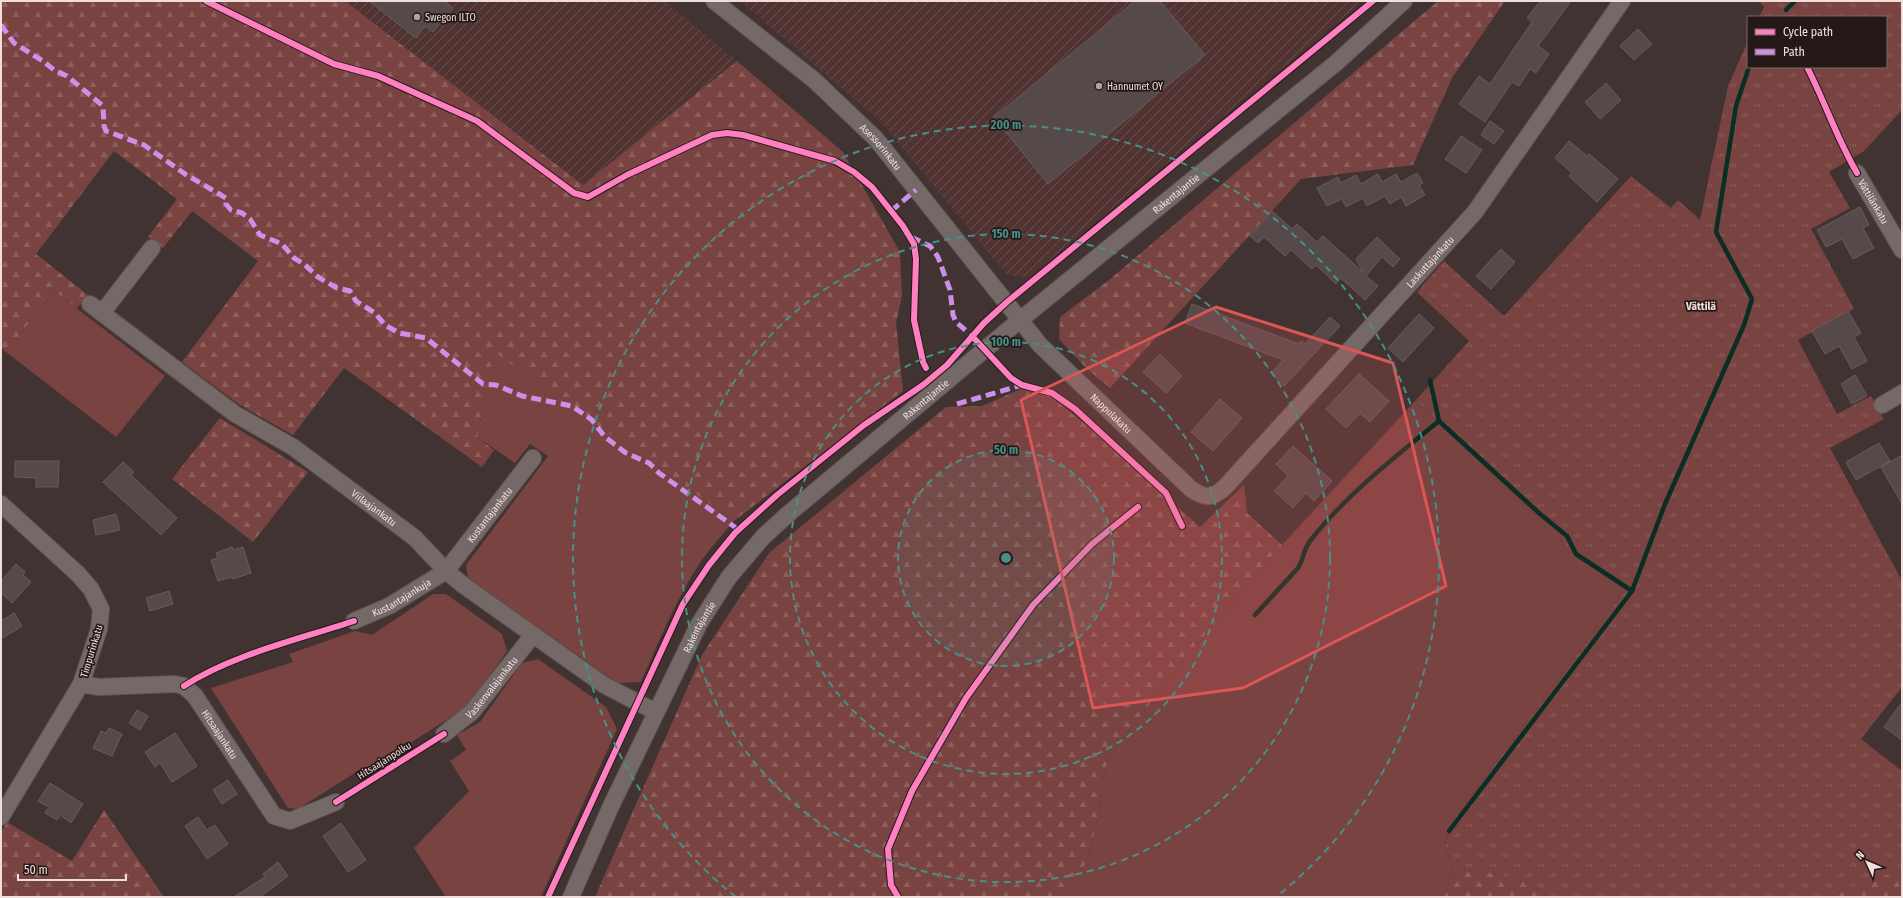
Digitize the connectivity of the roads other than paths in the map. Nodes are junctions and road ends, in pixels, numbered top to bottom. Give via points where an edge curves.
1 (714, 1) edge
2 (1404, 1) edge
3 (1622, 1) edge
4 (1857, 173) dead end
5 (152, 248) dead end
6 (1902, 250) edge
7 (1020, 320) junction
8 (1902, 393) edge
9 (1882, 405) dead end
10 (533, 458) dead end
11 (1209, 497) joint
12 (1, 504) edge
13 (446, 571) junction
14 (354, 621) dead end
15 (533, 635) junction
16 (80, 684) junction
17 (656, 712) junction
18 (444, 734) dead end
19 (336, 802) dead end
20 (1, 817) edge
21 (571, 897) edge

1 - 7 street, Asessorinkatu via 814,80 876,139
2 - 7 street, Rakentajantie via 1336,63
3 - 11 street, Laskuttajankatu via 1475,212 1227,485 1219,493
4 - 6 street, Vättilänkatu
5 - 13 street, Viilaajankatu via 96,309 235,414 293,447 415,538
7 - 11 street, Nappulakatu via 1040,345 1191,489 1199,495
7 - 17 street, Rakentajantie via 764,537 729,577 712,602
8 - 9 street
10 - 13 street, Kustantajankatu
12 - 16 street, Timpurinkatu via 78,574 91,589 101,609 99,629
13 - 14 street, Kustantajankuja via 389,606
13 - 15 street, Viilaajankatu
15 - 17 street, Viilaajankatu via 604,686
15 - 18 street, Vaskenvalajankatu via 472,712
16 - 19 street, Hitsaajankatu via 99,687 176,684 184,686 195,696 274,816 290,821
16 - 20 street, Timpurinkatu
17 - 21 street, Rakentajantie

